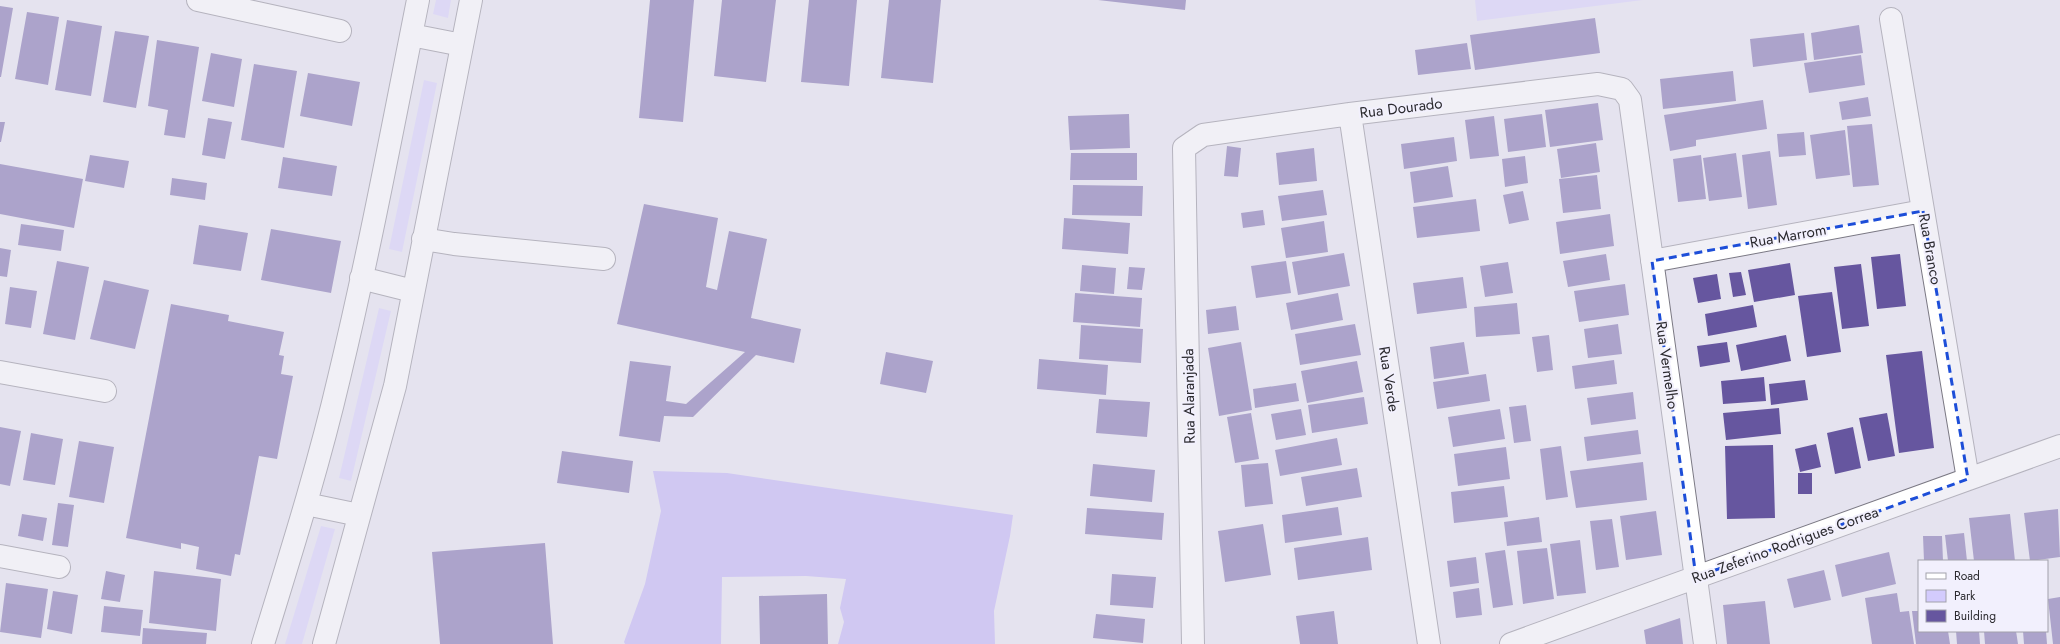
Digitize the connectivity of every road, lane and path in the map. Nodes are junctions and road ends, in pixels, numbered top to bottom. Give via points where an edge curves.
1 (198, 0) edge
2 (418, 0) edge
3 (471, 0) edge
4 (1891, 19) dead end
5 (340, 31) dead end
6 (411, 35) junction
7 (462, 45) junction
8 (1622, 89) joint
9 (1350, 114) junction
10 (1184, 148) joint
11 (1923, 211) junction
12 (424, 239) junction
13 (604, 260) dead end
14 (1652, 261) junction
15 (361, 278) junction
16 (413, 291) junction
17 (0, 372) edge
18 (105, 391) dead end
19 (2060, 446) edge
20 (1968, 479) junction
21 (306, 504) junction
22 (360, 515) junction
23 (0, 556) edge
24 (59, 567) dead end
25 (1696, 577) junction
26 (263, 644) edge
27 (324, 644) edge
28 (1193, 644) edge
29 (1429, 644) edge
30 (1511, 644) edge
31 (1705, 644) edge

1 - 5 street
2 - 6 street
3 - 7 street
4 - 11 street, Rua Branco
6 - 7 street
6 - 15 street
7 - 12 street
8 - 9 street, Rua Dourado via 1598,84
8 - 14 street, Rua Vermelho via 1630,100
9 - 10 street, Rua Dourado via 1203,135
9 - 29 street, Rua Verde
10 - 28 street, Rua Alaranjada
11 - 14 street, Rua Marrom
11 - 20 street, Rua Branco
12 - 13 street
12 - 16 street
14 - 25 street, Rua Vermelho
15 - 16 street
15 - 21 street via 339,379
16 - 22 street via 394,386
17 - 18 street
19 - 20 street, Rua Zeferino Rodrigues Correa
20 - 25 street, Rua Zeferino Rodrigues Correa
21 - 22 street
21 - 26 street
22 - 27 street
23 - 24 street
25 - 30 street, Rua Zeferino Rodrigues Correa
25 - 31 street, Rua Vermelho

